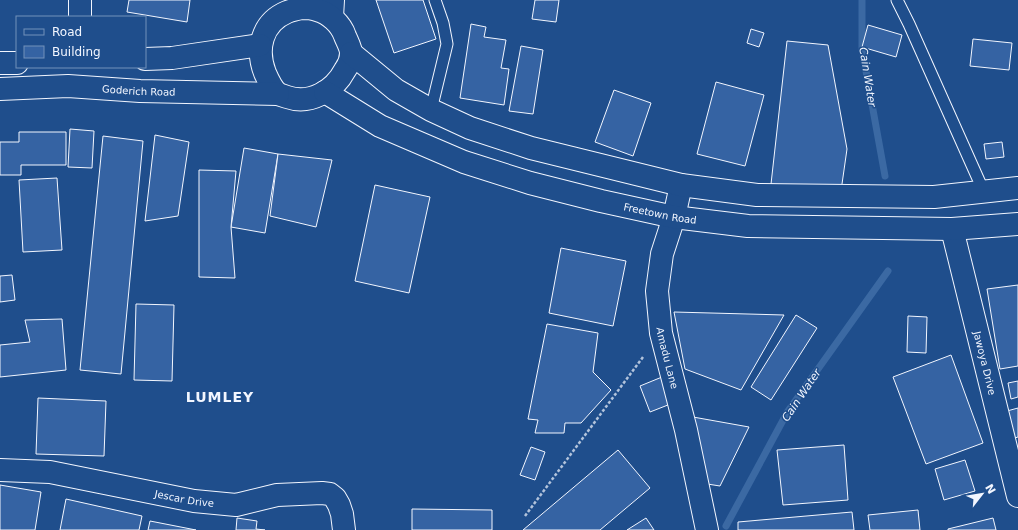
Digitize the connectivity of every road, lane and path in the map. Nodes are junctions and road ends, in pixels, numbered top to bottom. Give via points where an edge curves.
1 (80, 0) edge
2 (435, 0) edge
3 (897, 0) edge
4 (288, 6) edge
5 (333, 9) edge
6 (80, 16) edge
7 (260, 45) junction
8 (351, 53) junction
9 (146, 59) edge
10 (0, 63) edge
11 (16, 63) edge
12 (0, 89) edge
13 (325, 92) junction
14 (278, 94) junction
15 (431, 110) junction
16 (681, 186) junction
17 (1018, 188) edge
18 (984, 192) junction
19 (674, 218) junction
20 (1018, 224) edge
21 (952, 230) junction
22 (661, 333) junction
23 (0, 470) edge
24 (1018, 496) edge
25 (525, 516) dead end
26 (344, 530) edge
27 (707, 530) edge

1 - 6 main road
2 - 15 lane via 447,44
3 - 18 lane
4 - 5 main road
4 - 7 main road via 265,33
5 - 8 main road
7 - 9 main road via 172,58
7 - 14 main road via 261,64
8 - 13 main road via 340,80
8 - 15 main road via 396,90
10 - 11 main road
12 - 14 main road, Goderich Road via 68,86 140,91
13 - 14 main road via 310,99 293,99
13 - 19 main road, Freetown Road via 380,126 464,162 530,183
15 - 16 main road via 470,128 531,148
16 - 18 main road via 757,195 934,197
16 - 19 main road, Amadu Lane
17 - 18 main road
19 - 21 main road, Freetown Road via 748,226
19 - 22 main road, Amadu Lane via 662,254 657,291
20 - 21 main road, Freetown Road
21 - 24 main road, Jawoya Drive
22 - 25 path
22 - 27 main road, Amadu Lane via 686,430
23 - 26 main road, Jescar Drive via 50,472 194,501 236,505 277,495 330,494 339,505

